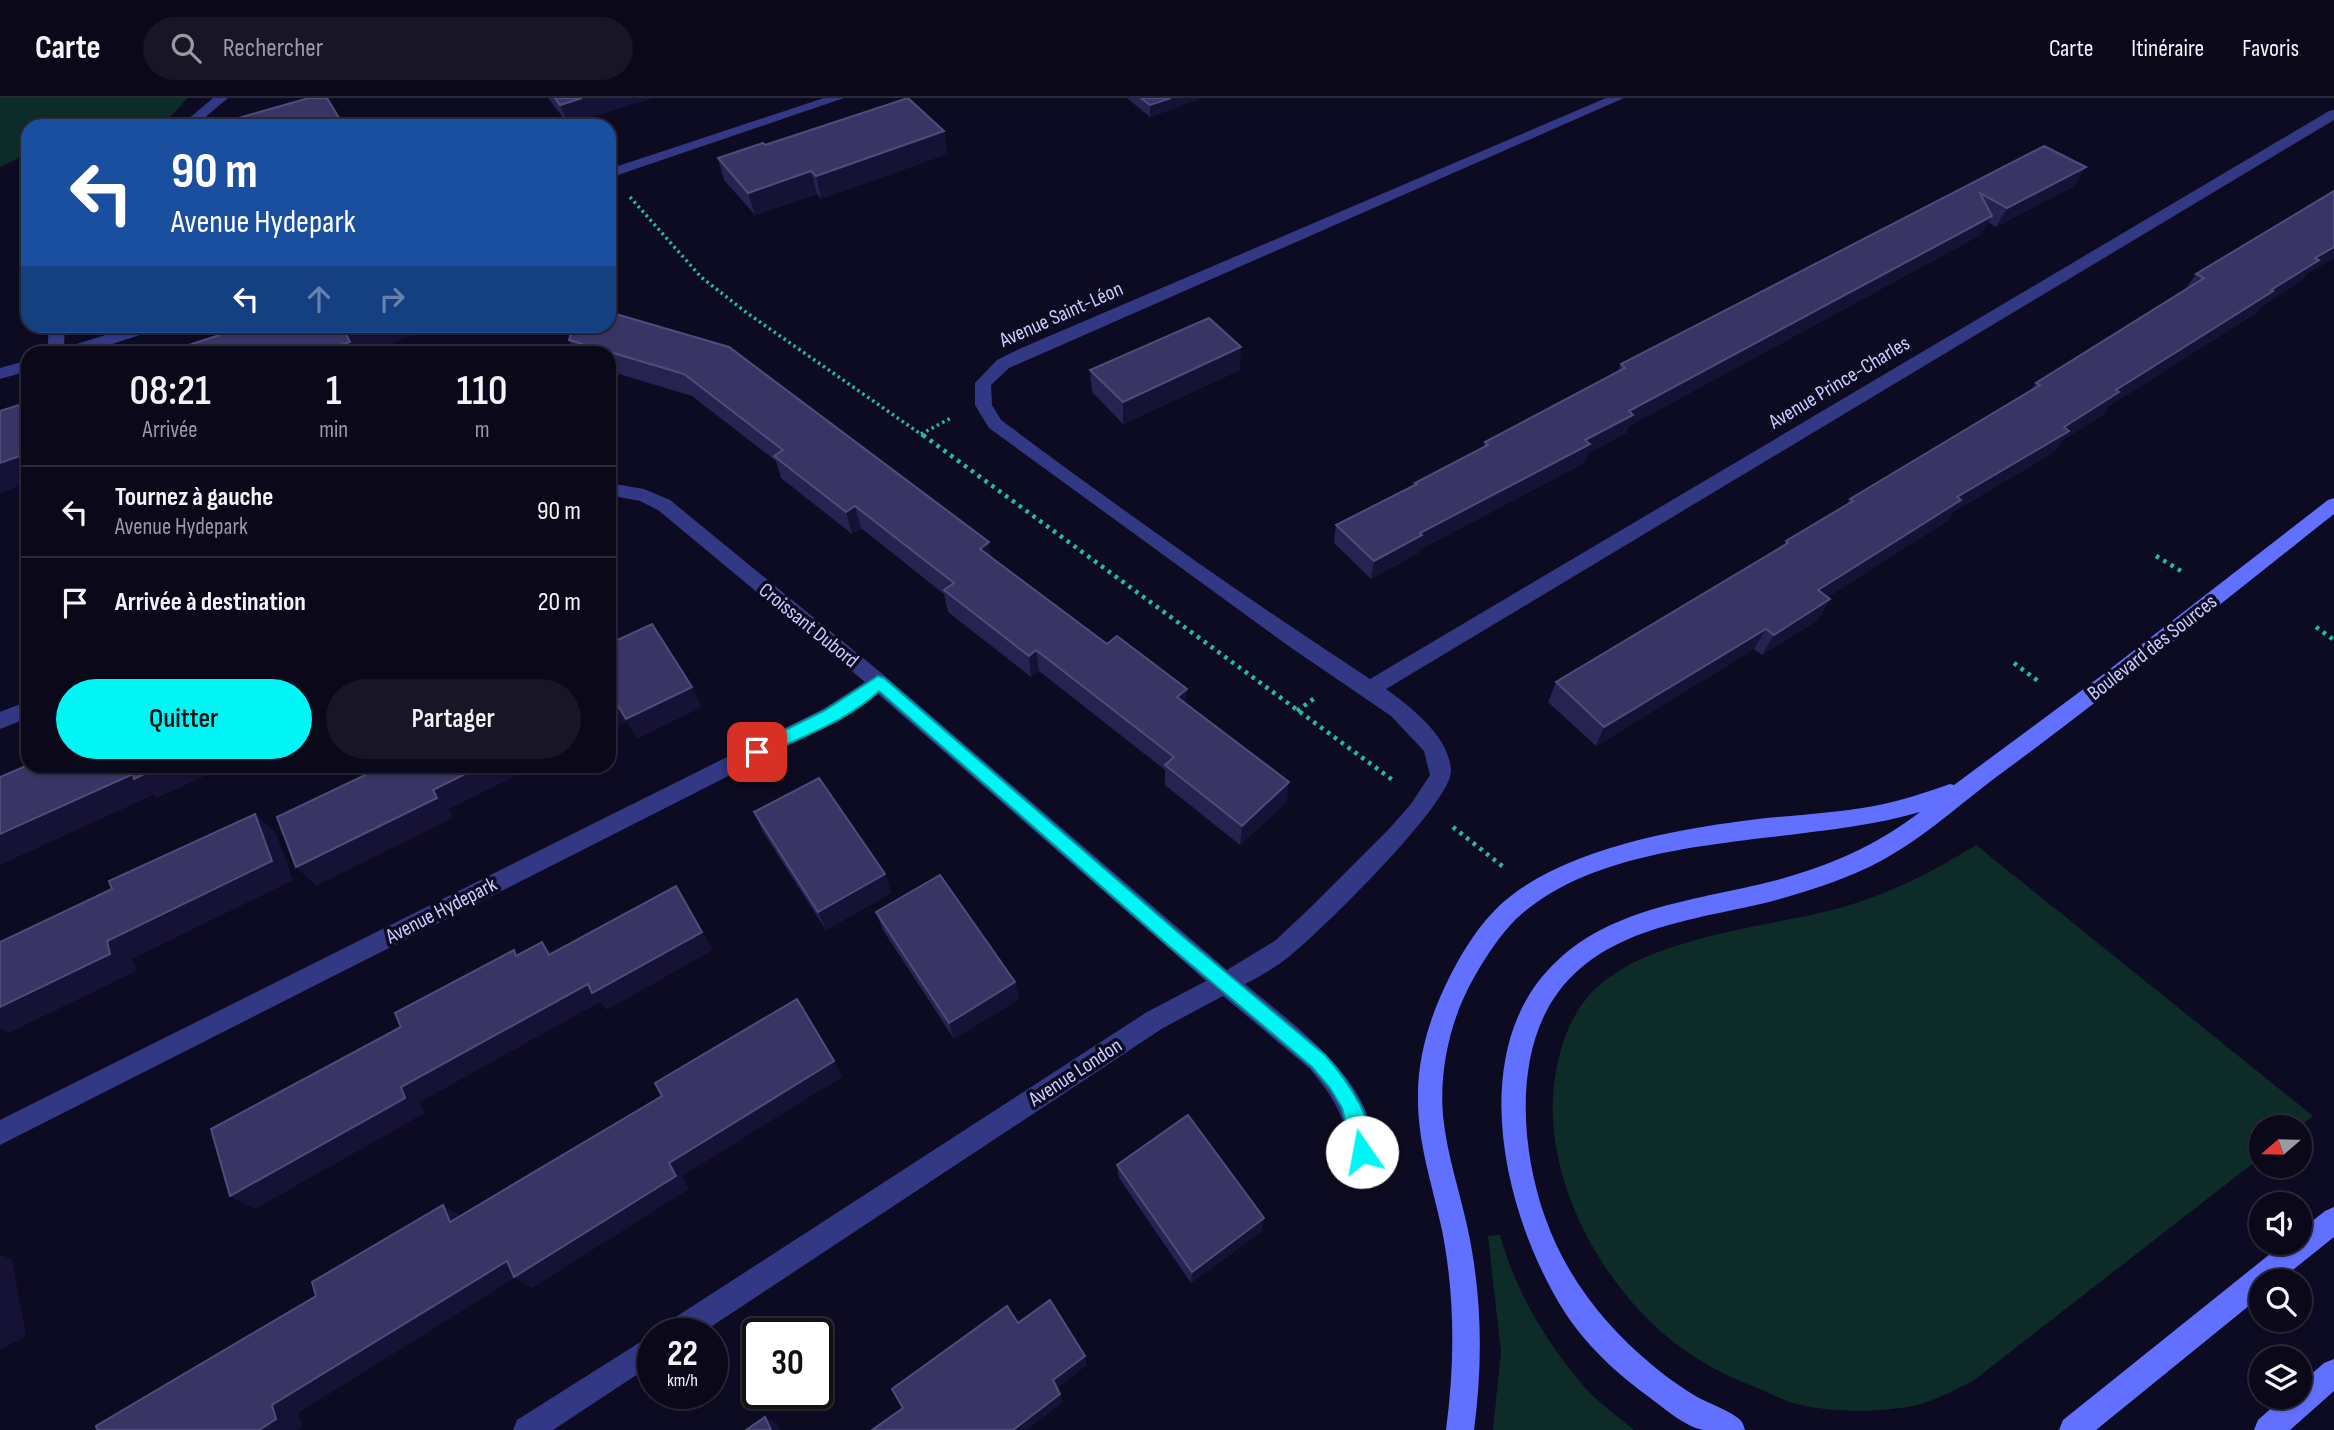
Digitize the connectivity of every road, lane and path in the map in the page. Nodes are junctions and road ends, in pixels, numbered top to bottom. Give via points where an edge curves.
1 (221, 98) edge
2 (838, 98) edge
3 (1617, 98) edge
4 (2334, 114) edge
5 (196, 119) edge
6 (616, 172) edge
7 (622, 190) dead end
8 (128, 333) edge
9 (88, 346) edge
10 (21, 367) edge
11 (0, 374) edge
12 (954, 416) dead end
13 (921, 434) junction
14 (616, 490) edge
15 (2334, 504) edge
16 (2156, 556) dead end
17 (2181, 571) dead end
18 (2316, 627) dead end
19 (2334, 640) edge
20 (2014, 663) dead end
21 (2038, 681) dead end
22 (878, 682) junction
23 (1368, 690) junction
24 (1322, 692) dead end
25 (1297, 710) junction
26 (21, 712) edge
27 (0, 721) edge
28 (1441, 775) joint
29 (1395, 782) dead end
30 (1968, 786) junction
31 (1449, 823) dead end
32 (1509, 872) dead end
33 (1226, 982) junction
34 (0, 1133) edge
35 (1357, 1171) dead end
36 (2334, 1220) edge
37 (699, 1318) edge
38 (637, 1358) edge
39 (2334, 1373) edge
40 (527, 1430) edge
41 (1460, 1430) edge
42 (1731, 1430) edge
43 (2073, 1430) edge
44 (2267, 1430) edge

1 - 5 street
2 - 6 street
3 - 23 street, Avenue Saint-Léon via 1025,353 1003,363 983,383 982,403 995,424
4 - 23 street, Avenue Prince-Charles
7 - 13 path via 701,277
8 - 9 street
10 - 11 street
12 - 13 path
13 - 25 path
14 - 22 street, Croissant Dubord via 644,495 664,505
15 - 30 main road, Boulevard des Sources via 2076,708
16 - 17 path
18 - 19 path
20 - 21 path
22 - 33 street, Croissant Dubord
22 - 34 street, Avenue Hydepark via 830,715
23 - 28 street, Avenue Saint-Léon via 1422,732 1439,761
24 - 25 path
25 - 29 path
26 - 27 street
28 - 33 street, Avenue London via 1410,821 1284,947
30 - 41 main road via 1872,815 1734,832 1600,863 1516,905 1490,932 1451,996 1433,1066 1430,1100 1433,1139 1456,1232 1468,1345
30 - 42 main road via 1895,842 1858,862 1784,888 1660,916 1586,950 1546,990 1529,1023 1513,1093 1515,1140 1531,1220 1549,1263 1576,1308 1607,1346 1651,1384
31 - 32 path
33 - 35 street, Croissant Dubord via 1319,1061 1336,1082 1359,1128 1362,1152
33 - 37 street, Avenue London via 1155,1020
36 - 43 main road
38 - 40 street
39 - 44 main road

